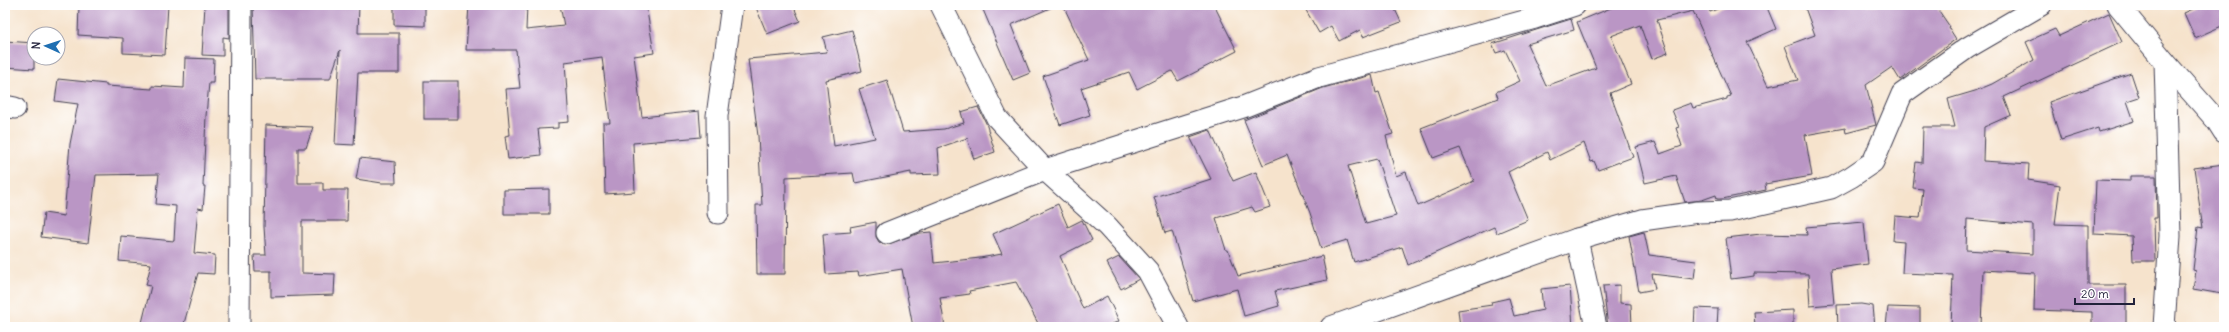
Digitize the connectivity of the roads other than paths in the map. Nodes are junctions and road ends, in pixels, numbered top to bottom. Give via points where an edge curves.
1 (242, 5) edge
2 (732, 5) edge
3 (941, 5) edge
4 (1575, 5) edge
5 (2041, 5) edge
6 (2118, 5) edge
7 (2165, 62) junction
8 (2224, 132) edge
9 (1045, 170) junction
10 (718, 213) dead end
11 (887, 233) dead end
12 (1577, 239) junction
13 (239, 327) edge
14 (1178, 327) edge
15 (1331, 327) edge
16 (1596, 327) edge
17 (2164, 327) edge

1 - 13 street
2 - 10 street via 716,116
3 - 9 street via 997,118
4 - 9 street via 1319,77 1243,107
5 - 12 street via 1968,48 1902,94 1872,162 1831,188 1730,211 1698,212 1642,220
6 - 7 street
7 - 8 street
7 - 17 street via 2170,236
9 - 11 street
9 - 14 street via 1107,226 1148,271
12 - 15 street
12 - 16 street

